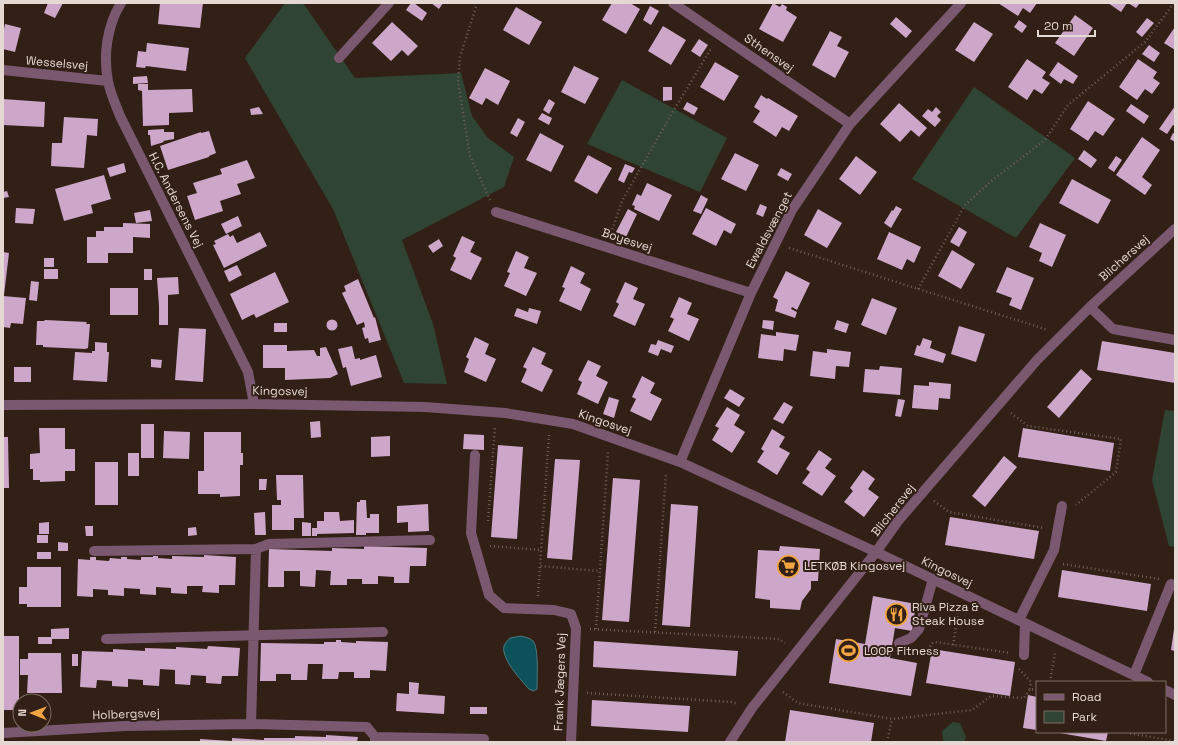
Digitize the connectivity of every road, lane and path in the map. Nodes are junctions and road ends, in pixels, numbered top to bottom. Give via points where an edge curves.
1 (121, 3) edge
2 (389, 3) edge
3 (476, 3) edge
4 (673, 3) edge
5 (961, 3) edge
6 (1174, 3) edge
7 (720, 35) junction
8 (339, 58) dead end
9 (3, 70) edge
10 (108, 81) junction
11 (850, 124) junction
12 (496, 212) joint
13 (1175, 229) edge
14 (776, 243) junction
15 (606, 247) junction
16 (918, 289) junction
17 (751, 293) junction
18 (1090, 307) junction
19 (1062, 335) junction
20 (1175, 340) edge
21 (254, 404) junction
22 (999, 404) junction
23 (3, 405) edge
24 (496, 412) junction
25 (550, 420) junction
26 (609, 437) junction
27 (475, 455) dead end
28 (667, 458) junction
29 (680, 462) junction
30 (923, 493) junction
31 (1062, 506) joint
32 (488, 523) dead end
33 (1058, 530) junction
34 (430, 540) dead end
35 (486, 546) dead end
36 (256, 549) junction
37 (541, 550) junction
38 (94, 551) dead end
39 (876, 552) junction
40 (1048, 561) junction
41 (540, 566) junction
42 (599, 571) junction
43 (933, 579) junction
44 (1171, 584) joint
45 (961, 593) junction
46 (537, 609) junction
47 (1022, 622) junction
48 (576, 628) junction
49 (596, 629) junction
50 (383, 632) dead end
51 (655, 632) junction
52 (253, 635) junction
53 (106, 639) dead end
54 (1057, 639) junction
55 (899, 643) dead end
56 (953, 645) junction
57 (798, 650) junction
58 (908, 654) dead end
59 (1022, 655) junction
60 (1134, 675) junction
61 (1050, 681) edge
62 (1146, 681) edge
63 (772, 683) junction
64 (1030, 689) junction
65 (1036, 690) edge
66 (1166, 690) edge
67 (574, 693) junction
68 (1175, 695) edge
69 (752, 708) junction
70 (892, 719) junction
71 (251, 724) junction
72 (3, 733) edge
73 (1127, 733) edge
74 (484, 739) dead end
75 (375, 740) edge
76 (1175, 741) edge
77 (571, 742) edge
78 (730, 742) edge
79 (888, 742) edge

1 - 10 street, H.C. Andersens Vej via 110,28 105,49
2 - 8 street
3 - 12 path via 460,56 458,82 470,156
4 - 7 street, Sthensvej
5 - 11 street, Ewaldsvænget
6 - 16 path via 1145,42 1068,105 1045,140 990,182 965,205
7 - 11 street, Sthensvej
7 - 15 path via 672,112 622,201
9 - 10 street, Wesselsvej
10 - 21 street, H.C. Andersens Vej via 120,116 248,372
11 - 14 street, Ewaldsvænget via 792,210
12 - 15 street, Boyesvej
13 - 18 street, Blichersvej
14 - 16 path
14 - 17 street, Ewaldsvænget
15 - 17 street, Boyesvej
16 - 19 path
17 - 29 street, Ewaldsvænget
18 - 19 street, Blichersvej
18 - 20 street via 1113,330
19 - 22 street, Blichersvej
21 - 23 street, Kingosvej
21 - 24 street, Kingosvej via 425,407
22 - 30 street, Blichersvej
22 - 31 path via 1028,426 1121,439 1116,472 1078,505
24 - 25 street, Kingosvej
24 - 32 path
25 - 26 street, Kingosvej via 573,424
25 - 37 path
26 - 28 street, Kingosvej
26 - 42 path
27 - 46 street, Frank Jægers Vej via 470,533 489,595 504,608
28 - 29 street, Kingosvej
28 - 51 path
29 - 39 street, Kingosvej
30 - 33 path via 949,512
30 - 39 street, Blichersvej
31 - 33 street
33 - 40 street via 1054,550
34 - 36 street via 269,544
35 - 37 path
36 - 38 street
36 - 52 street
37 - 41 path
39 - 43 street, Kingosvej
39 - 57 street, Blichersvej
40 - 44 path via 1163,580
40 - 47 street
41 - 42 path
41 - 46 path
42 - 49 path
43 - 45 street, Kingosvej
43 - 55 street via 919,629 911,638
44 - 60 street
45 - 47 street, Kingosvej
45 - 56 path
46 - 48 street, Frank Jægers Vej via 571,614
47 - 54 street, Kingosvej
47 - 59 street
48 - 49 path
48 - 67 street, Frank Jægers Vej
49 - 51 path
50 - 52 street
51 - 57 path via 779,639
52 - 53 street
52 - 71 street
54 - 60 street, Kingosvej
54 - 61 path
56 - 58 path via 935,642 931,644 927,655
56 - 59 path
57 - 63 street, Blichersvej
59 - 64 path via 1019,670 1030,682
60 - 62 street, Kingosvej
63 - 69 street, Blichersvej
63 - 70 path via 798,703
64 - 65 path
64 - 70 path via 1024,698 991,696 972,710
66 - 68 street
67 - 69 path via 731,702
67 - 77 street, Frank Jægers Vej
69 - 78 street, Blichersvej
70 - 79 path
71 - 72 street, Holbergsvej via 125,726
71 - 75 street, Holbergsvej via 367,727
73 - 76 path
74 - 75 street, Holbergsvej

